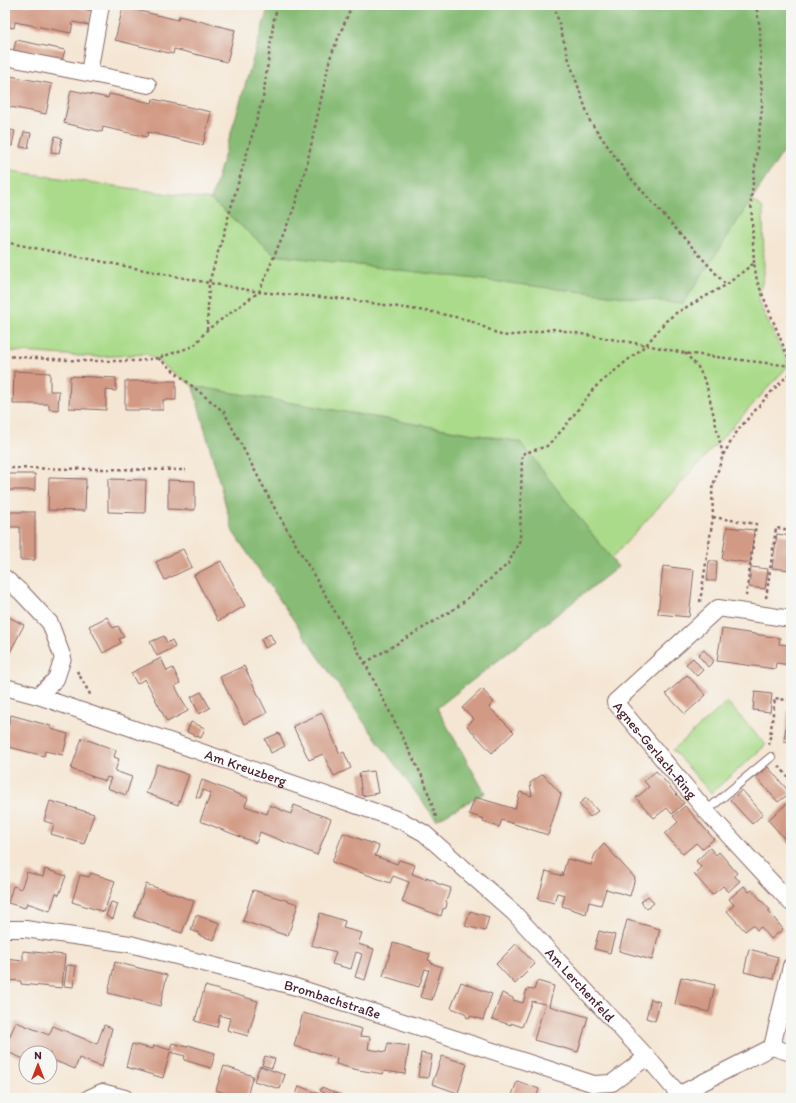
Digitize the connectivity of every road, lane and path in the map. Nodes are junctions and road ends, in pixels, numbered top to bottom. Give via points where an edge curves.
1 (101, 5) edge
2 (278, 5) edge
3 (352, 5) edge
4 (554, 5) edge
5 (756, 5) edge
6 (5, 57) edge
7 (89, 74) junction
8 (148, 85) dead end
9 (5, 242) edge
10 (754, 263) junction
11 (209, 283) junction
12 (726, 285) junction
13 (259, 292) junction
14 (207, 330) junction
15 (646, 345) junction
16 (684, 353) junction
17 (5, 356) edge
18 (158, 358) junction
19 (791, 360) edge
20 (791, 366) edge
21 (791, 372) edge
22 (723, 455) junction
23 (5, 468) edge
24 (186, 470) dead end
25 (713, 517) junction
26 (791, 530) edge
27 (5, 578) edge
28 (744, 611) junction
29 (763, 615) junction
30 (791, 619) edge
31 (696, 627) junction
32 (365, 664) junction
33 (5, 687) edge
34 (38, 696) junction
35 (791, 701) edge
36 (769, 747) dead end
37 (771, 757) dead end
38 (706, 811) junction
39 (438, 825) dead end
40 (472, 876) joint
41 (791, 903) edge
42 (5, 929) edge
43 (791, 966) edge
44 (772, 1047) junction
45 (791, 1053) edge
46 (647, 1057) junction
47 (681, 1096) edge
48 (89, 1098) edge
49 (125, 1098) edge

1 - 7 street
2 - 11 path via 263,98
3 - 13 path via 330,58 306,168 293,211
4 - 12 path via 568,60 590,121 628,175
5 - 10 path via 760,29 762,108 751,200
6 - 7 street
7 - 8 street
9 - 11 path
10 - 12 path
10 - 19 path via 758,281 786,355
11 - 13 path
11 - 14 path
12 - 15 path via 676,313
13 - 14 path
13 - 15 path via 432,312 469,320 503,336 553,329
14 - 18 path via 194,346
15 - 16 path
15 - 32 path via 594,388 564,428 546,446 522,454 520,540 508,564 456,608
16 - 20 path
16 - 22 path via 698,367 706,382
17 - 18 path via 92,361 137,361
18 - 32 path via 224,412 274,507
21 - 22 path via 738,430
22 - 25 path via 712,489
23 - 24 path
25 - 28 path via 756,524
25 - 31 path
26 - 29 path via 776,528
27 - 34 street via 50,623 63,658 56,679
28 - 29 street, Agnes-Gerlach-Ring
28 - 31 street, Agnes-Gerlach-Ring via 718,608
29 - 30 street, Agnes-Gerlach-Ring
31 - 38 street, Agnes-Gerlach-Ring via 615,702
32 - 39 path via 424,780
33 - 34 street, Am Kreuzberg
34 - 40 street, Am Kreuzberg via 402,821 424,833
35 - 36 path via 775,698
37 - 38 lane
38 - 41 street, Agnes-Gerlach-Ring
40 - 46 street, Am Lerchenfeld via 514,913
42 - 46 street, Brombachstraße via 25,929 130,944 281,983 594,1084 612,1083
43 - 44 street
44 - 45 street
44 - 47 street
46 - 47 street, Am Lerchenfeld
48 - 49 street via 102,1092

